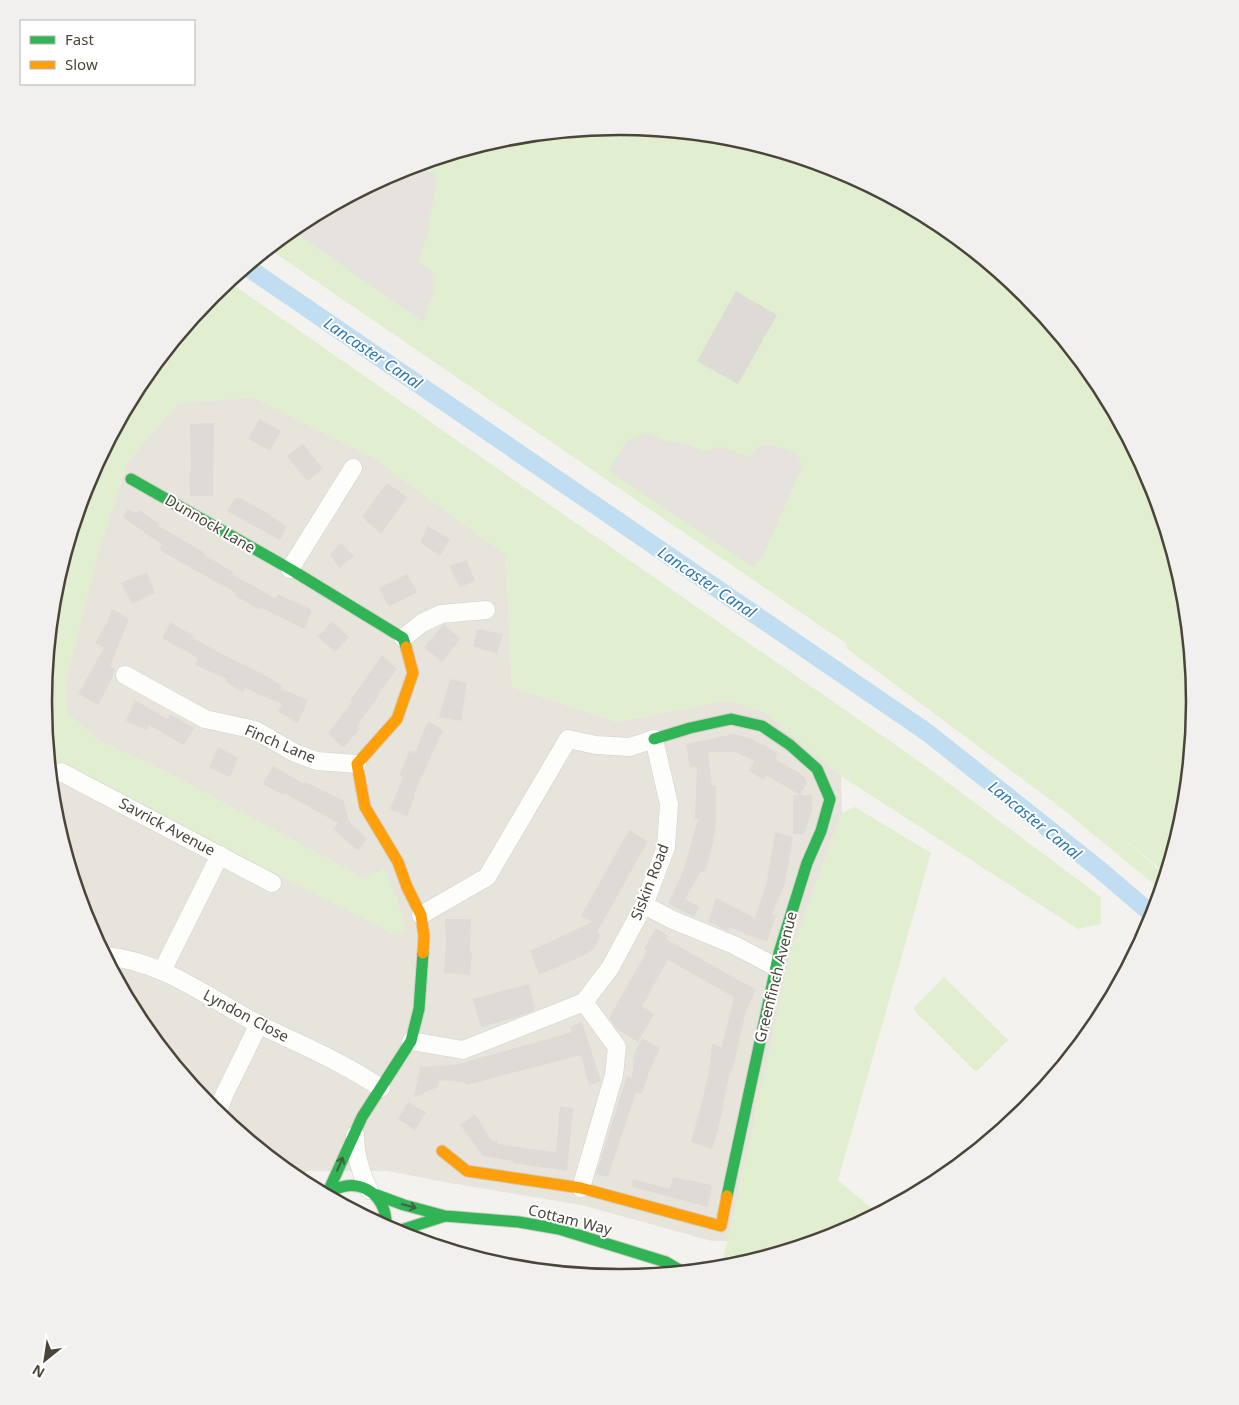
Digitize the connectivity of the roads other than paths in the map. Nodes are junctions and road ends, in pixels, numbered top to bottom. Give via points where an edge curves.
1 (353, 468) dead end
2 (131, 479) dead end
3 (290, 569) junction
4 (486, 610) dead end
5 (403, 638) junction
6 (125, 675) dead end
7 (654, 739) junction
8 (357, 764) junction
9 (60, 772) dead end
10 (220, 855) junction
11 (272, 882) dead end
12 (644, 905) junction
13 (422, 914) junction
14 (113, 957) edge
15 (776, 967) junction
16 (162, 971) junction
17 (584, 1002) junction
18 (259, 1024) junction
19 (410, 1041) junction
20 (381, 1088) junction
21 (221, 1105) edge
22 (356, 1134) junction
23 (442, 1151) dead end
24 (581, 1188) junction
25 (329, 1189) edge
26 (331, 1191) edge
27 (371, 1192) junction
28 (445, 1216) junction
29 (385, 1218) edge
30 (408, 1228) edge
31 (673, 1267) edge

1 - 3 street
2 - 3 street, Dunnock Lane
3 - 5 street, Dunnock Lane
4 - 5 street via 441,614 422,623
5 - 8 street via 413,673 398,718
6 - 8 street, Finch Lane via 205,719 255,730 317,761
7 - 12 street, Siskin Road via 670,804 666,847
7 - 13 street via 630,747 596,746 568,739 486,877
7 - 15 street, Greenfinch Avenue via 731,719 762,726 817,769 830,799
8 - 13 street via 365,807 398,862
9 - 10 street, Savrick Avenue
10 - 11 street, Savrick Avenue
10 - 16 street
12 - 15 street
12 - 17 street, Siskin Road via 610,968
13 - 19 street via 424,936 419,1009
14 - 16 street, Lyndon Close
15 - 24 street, Greenfinch Avenue via 722,1226
16 - 18 street, Lyndon Close
17 - 19 street via 463,1050
17 - 24 street via 617,1047 614,1075
18 - 20 street, Lyndon Close via 341,1064
18 - 21 street
19 - 20 street
20 - 22 street via 362,1117
25 -> 22 street
22 - 27 street via 356,1156 362,1177
23 - 24 street, Greenfinch Avenue via 466,1170
26 - 27 street, Cottam Way via 347,1185
27 -> 28 street, Cottam Way
27 - 29 street via 381,1202
28 - 30 street, Cottam Way
28 - 31 street, Cottam Way via 559,1229

